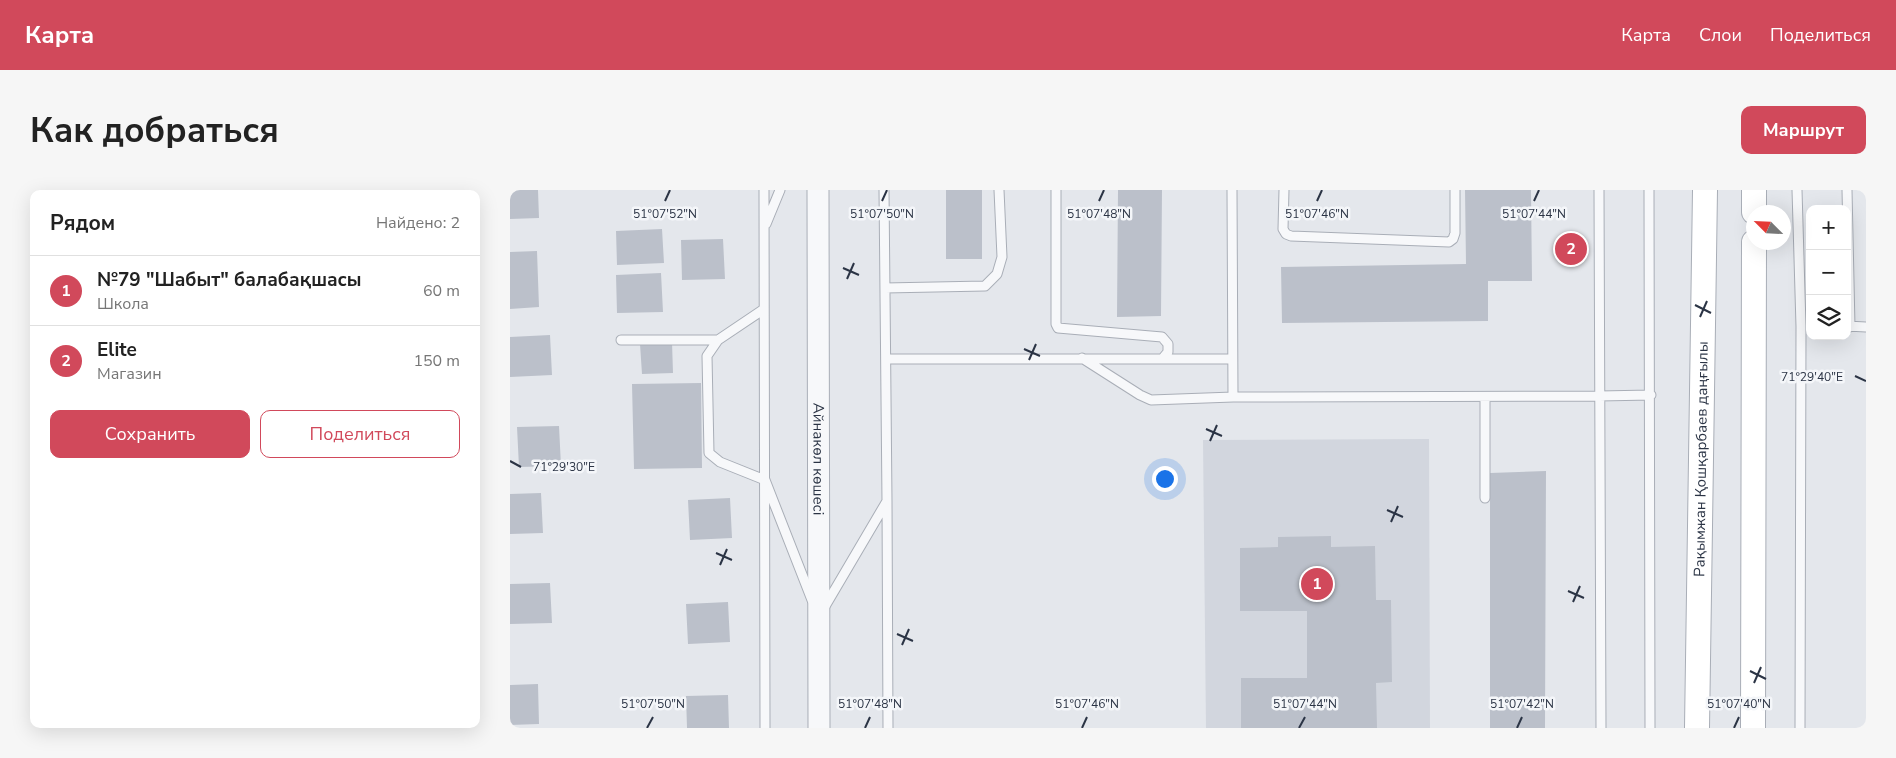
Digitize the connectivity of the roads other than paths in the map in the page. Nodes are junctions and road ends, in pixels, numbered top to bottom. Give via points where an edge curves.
1 (764, 190) edge
2 (780, 190) edge
3 (818, 190) edge
4 (884, 190) edge
5 (999, 190) edge
6 (1056, 190) edge
7 (1232, 190) edge
8 (1284, 190) edge
9 (1454, 190) edge
10 (1599, 190) edge
11 (1649, 190) edge
12 (1705, 190) edge
13 (1754, 190) edge
14 (1797, 190) edge
15 (1847, 190) edge
16 (1754, 205) edge
17 (764, 228) junction
18 (1754, 250) edge
19 (885, 288) junction
20 (1849, 295) edge
21 (764, 309) junction
22 (1806, 326) edge
23 (1851, 326) edge
24 (1866, 327) edge
25 (621, 340) dead end
26 (718, 340) junction
27 (1082, 358) junction
28 (1163, 358) junction
29 (886, 359) junction
30 (1232, 359) junction
31 (1651, 395) junction
32 (1599, 396) junction
33 (1485, 397) junction
34 (1233, 398) junction
35 (764, 480) junction
36 (1485, 498) dead end
37 (887, 501) junction
38 (818, 617) junction
39 (765, 728) edge
40 (819, 728) edge
41 (888, 728) edge
42 (1601, 728) edge
43 (1650, 728) edge
44 (1698, 728) edge
45 (1753, 728) edge
46 (1800, 728) edge

1 - 17 lane
2 - 17 lane
3 - 38 street, Айнакөл көшесі
4 - 19 lane
5 - 19 lane via 1002,257 997,274 985,286
6 - 28 lane via 1058,328 1162,337 1168,344 1168,352
7 - 30 lane
8 - 9 lane via 1283,229 1291,236 1449,242 1455,233
10 - 32 lane
11 - 31 lane
12 - 44 main road, Рақымжан Қошқарбаев даңғылы
13 - 16 main road
14 - 22 lane
15 - 20 lane
17 - 21 lane
18 - 45 main road
19 - 29 lane
21 - 26 lane
21 - 35 lane
22 - 46 lane
23 - 24 lane
25 - 26 lane
26 - 35 lane via 707,356 709,453 720,462
27 - 28 lane
27 - 29 lane
27 - 34 lane via 1151,400
28 - 30 lane
29 - 37 lane
30 - 34 lane
31 - 32 lane
31 - 43 lane
32 - 33 lane
32 - 42 lane
33 - 34 lane
33 - 36 lane
35 - 38 lane
35 - 39 lane
37 - 38 lane
37 - 41 lane
38 - 40 street, Айнакөл көшесі

